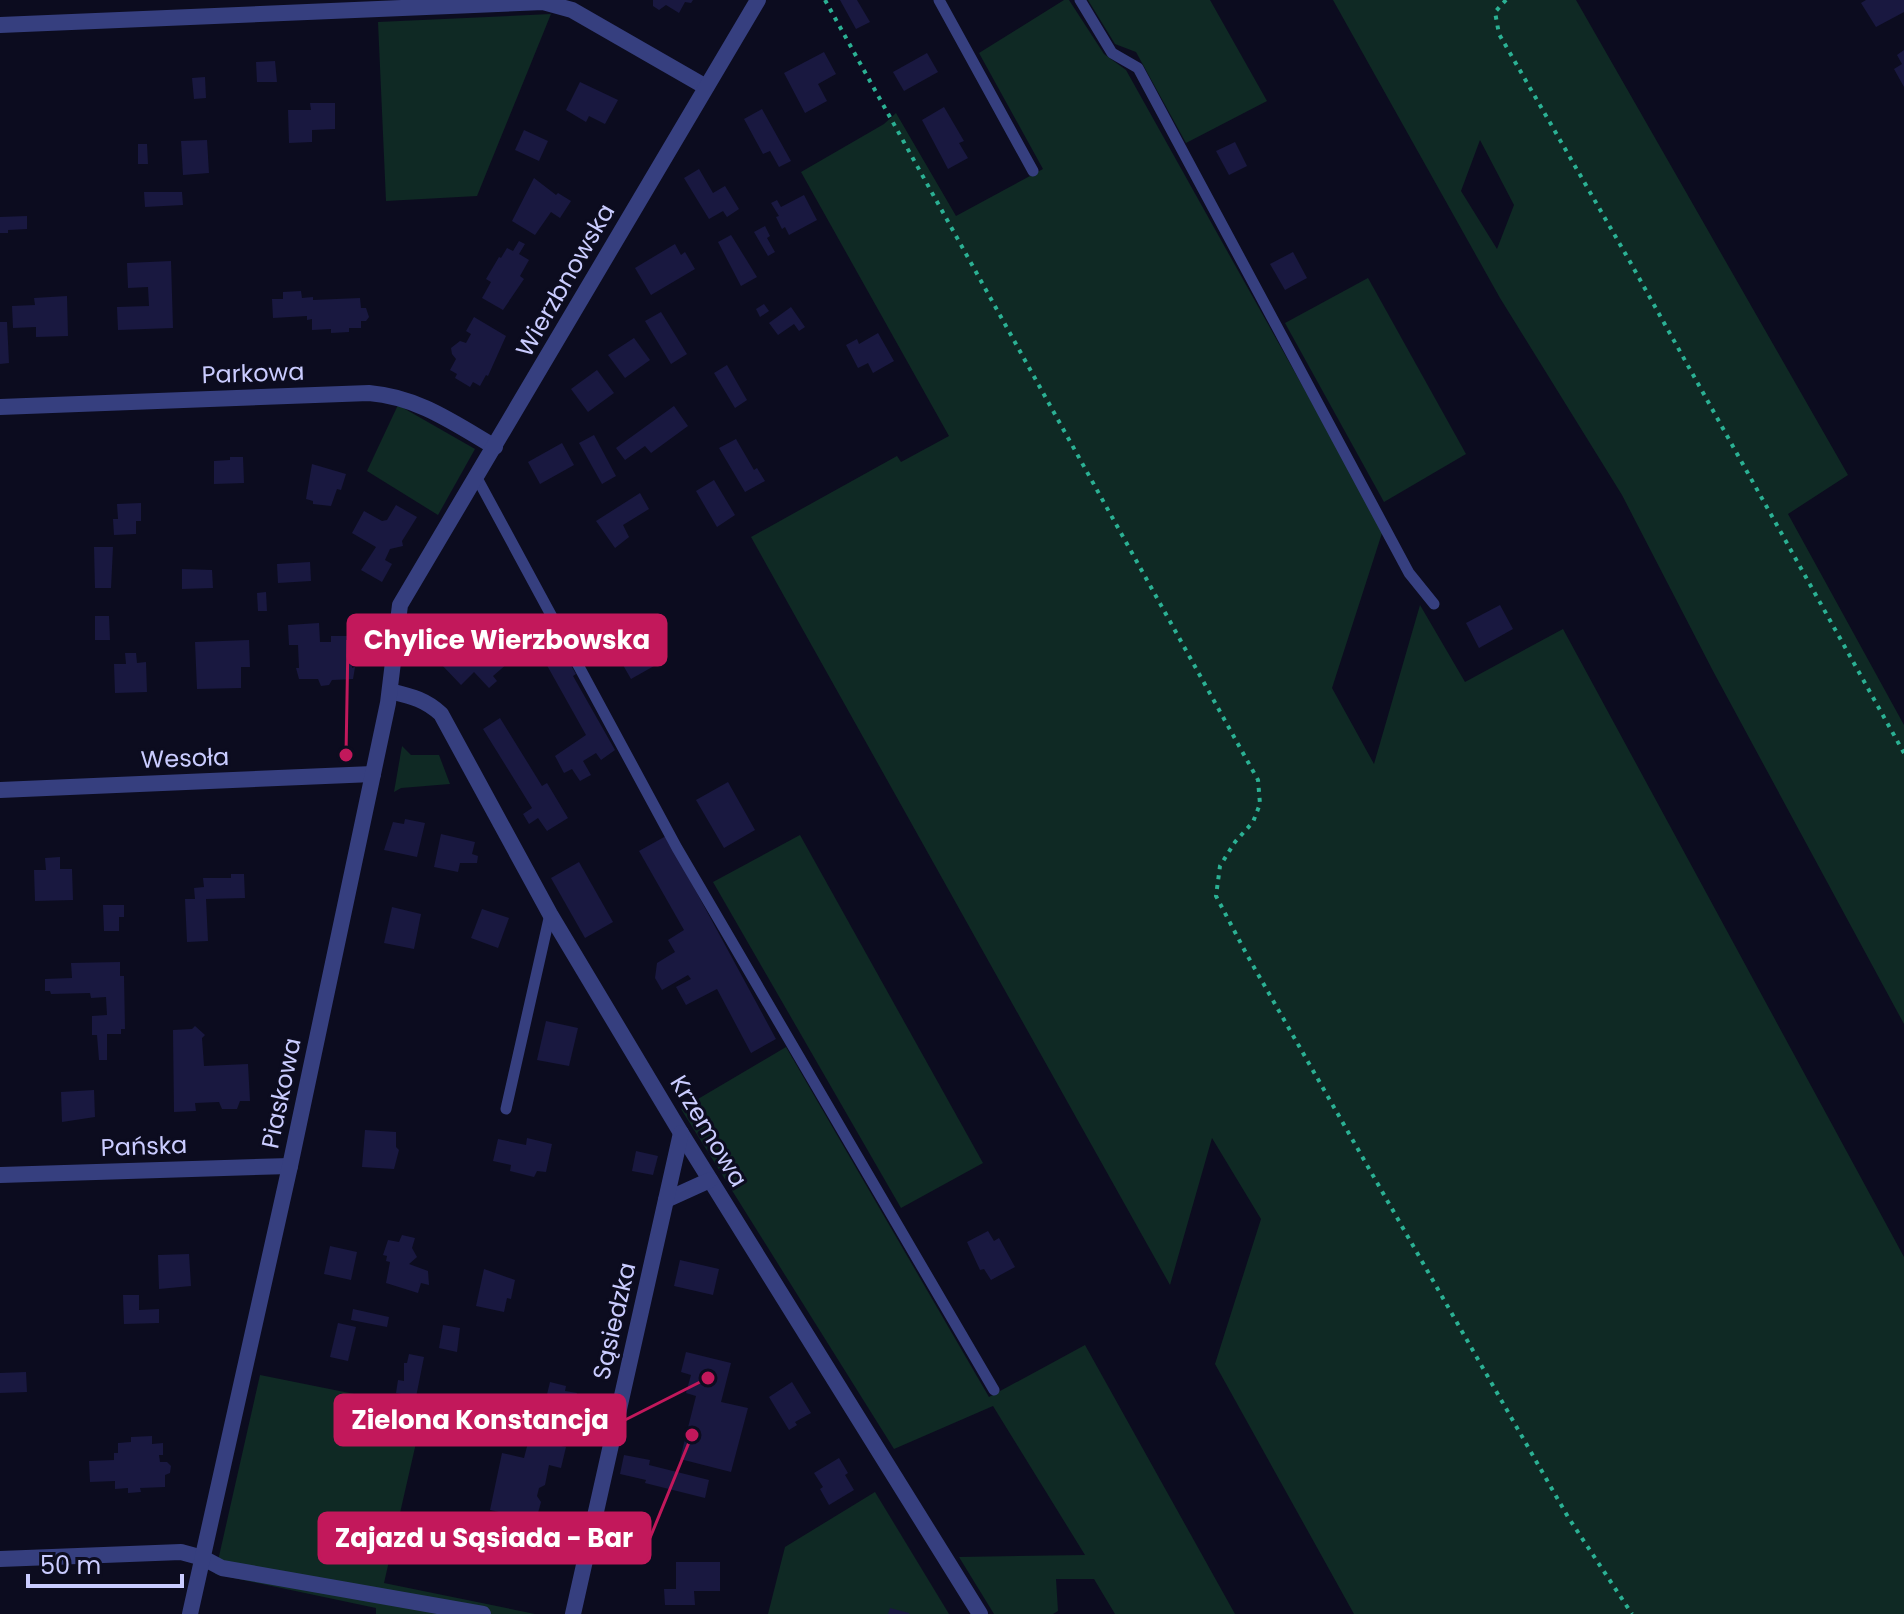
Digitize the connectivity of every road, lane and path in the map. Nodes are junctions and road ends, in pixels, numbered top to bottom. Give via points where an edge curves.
1 (758, 0) edge
2 (825, 0) edge
3 (939, 0) edge
4 (1080, 0) edge
5 (1506, 0) edge
6 (0, 25) edge
7 (706, 87) junction
8 (1033, 171) dead end
9 (0, 407) edge
10 (495, 447) junction
11 (477, 478) junction
12 (413, 583) joint
13 (1434, 604) dead end
14 (390, 691) junction
15 (1904, 753) edge
16 (373, 774) junction
17 (0, 790) edge
18 (550, 914) junction
19 (506, 1109) dead end
20 (681, 1133) junction
21 (290, 1166) junction
22 (0, 1175) edge
23 (710, 1180) junction
24 (666, 1200) junction
25 (994, 1390) dead end
26 (203, 1558) junction
27 (0, 1559) edge
28 (190, 1614) edge
29 (483, 1614) edge
30 (573, 1614) edge
31 (980, 1614) edge
32 (1632, 1614) edge

1 - 7 street, Wierzbnowska
2 - 32 path via 1258,780 1260,804 1220,866 1216,896 1568,1517
3 - 8 lane
4 - 13 lane via 1112,53 1138,68 1409,573
5 - 15 path via 1495,12 1499,34
6 - 7 street via 543,2 572,10
7 - 10 street, Wierzbnowska
9 - 10 street, Parkowa via 369,393 415,401
10 - 11 street, Wierzbnowska
11 - 12 street, Wierzbnowska
11 - 25 lane via 677,848
12 - 14 street, Piaskowa via 400,605
14 - 16 street, Piaskowa
14 - 18 street, Krzemowa via 417,697 441,714
16 - 17 street, Wesoła
16 - 21 street, Piaskowa
18 - 19 lane
18 - 20 street, Krzemowa
20 - 23 street, Krzemowa
20 - 24 street, Sąsiedzka
21 - 22 street, Pańska
21 - 26 street, Piaskowa
23 - 24 street
23 - 31 street, Krzemowa
24 - 30 street, Sąsiedzka
26 - 27 street via 181,1552
26 - 28 street, Piaskowa
26 - 29 street via 222,1568

